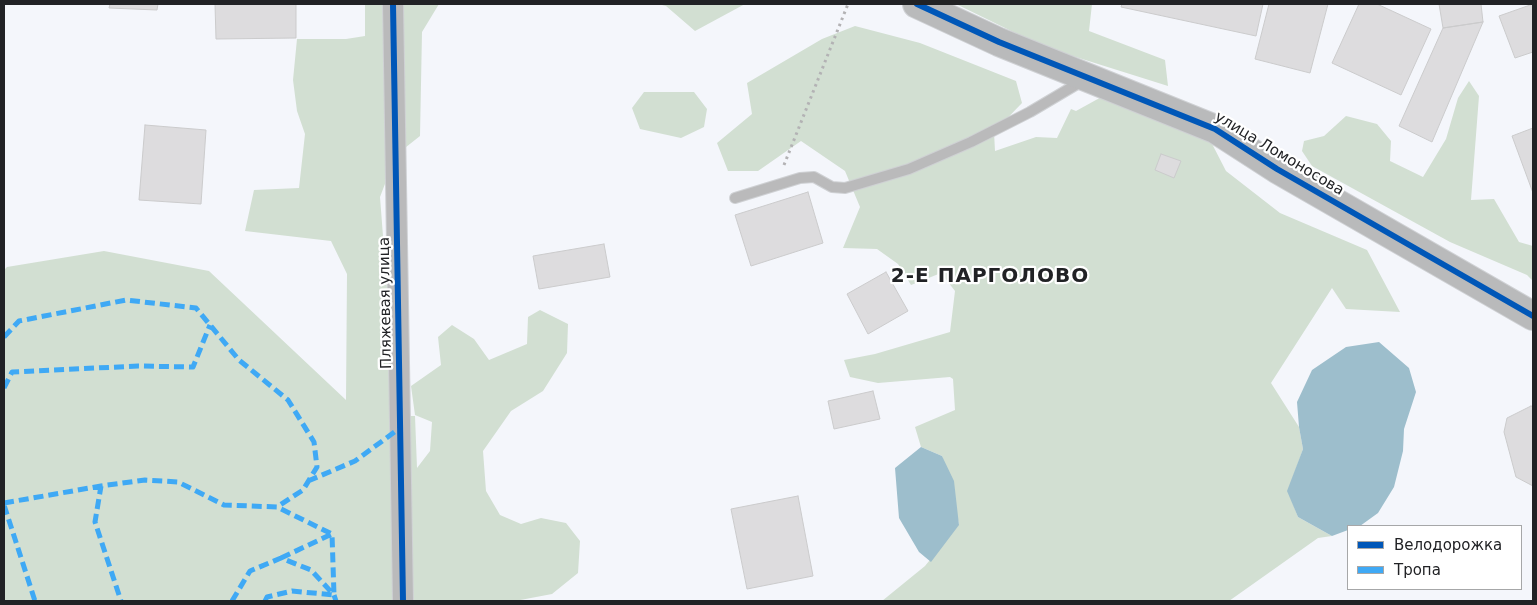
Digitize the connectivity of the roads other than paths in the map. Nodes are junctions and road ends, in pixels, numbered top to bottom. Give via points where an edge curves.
1 (393, 4) edge
2 (917, 4) edge
3 (1088, 78) junction
4 (734, 198) dead end
5 (1533, 316) edge
6 (403, 601) edge

1 - 6 street, Пляжевая улица
2 - 3 street, улица Ломоносова
3 - 4 lane via 971,142 909,169 845,188 832,187 814,177 800,178
3 - 5 street, улица Ломоносова via 1215,129 1277,169

